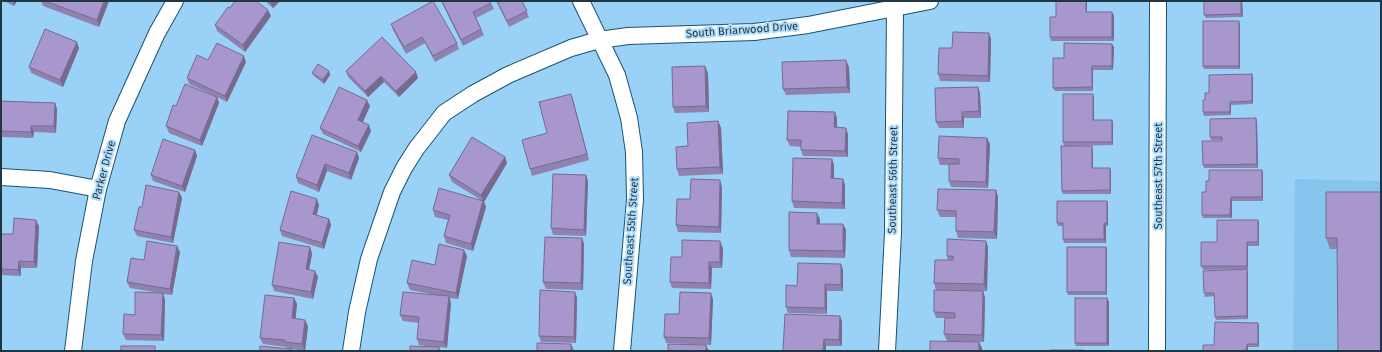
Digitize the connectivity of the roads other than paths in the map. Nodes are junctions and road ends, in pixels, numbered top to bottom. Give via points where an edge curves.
1 (175, 1) edge
2 (581, 1) edge
3 (930, 1) edge
4 (1158, 1) edge
5 (895, 9) junction
6 (599, 40) junction
7 (1, 177) edge
8 (98, 189) junction
9 (73, 351) edge
10 (350, 351) edge
11 (622, 351) edge
12 (887, 351) edge
13 (1157, 351) edge

1 - 8 street, Parker Drive via 157,33 117,121
2 - 6 street, Southeast 55th Street
3 - 5 street, South Briarwood Drive
4 - 13 street, Southeast 57th Street
5 - 6 street, South Briarwood Drive via 754,32 628,36
5 - 12 street, Southeast 56th Street via 893,233
6 - 10 street, South Briarwood Drive via 571,48 508,75 444,113 416,149 392,192 369,258
6 - 11 street, Southeast 55th Street via 617,75 629,118 634,152 635,200
7 - 8 street via 50,180
8 - 9 street, Parker Drive via 84,261

